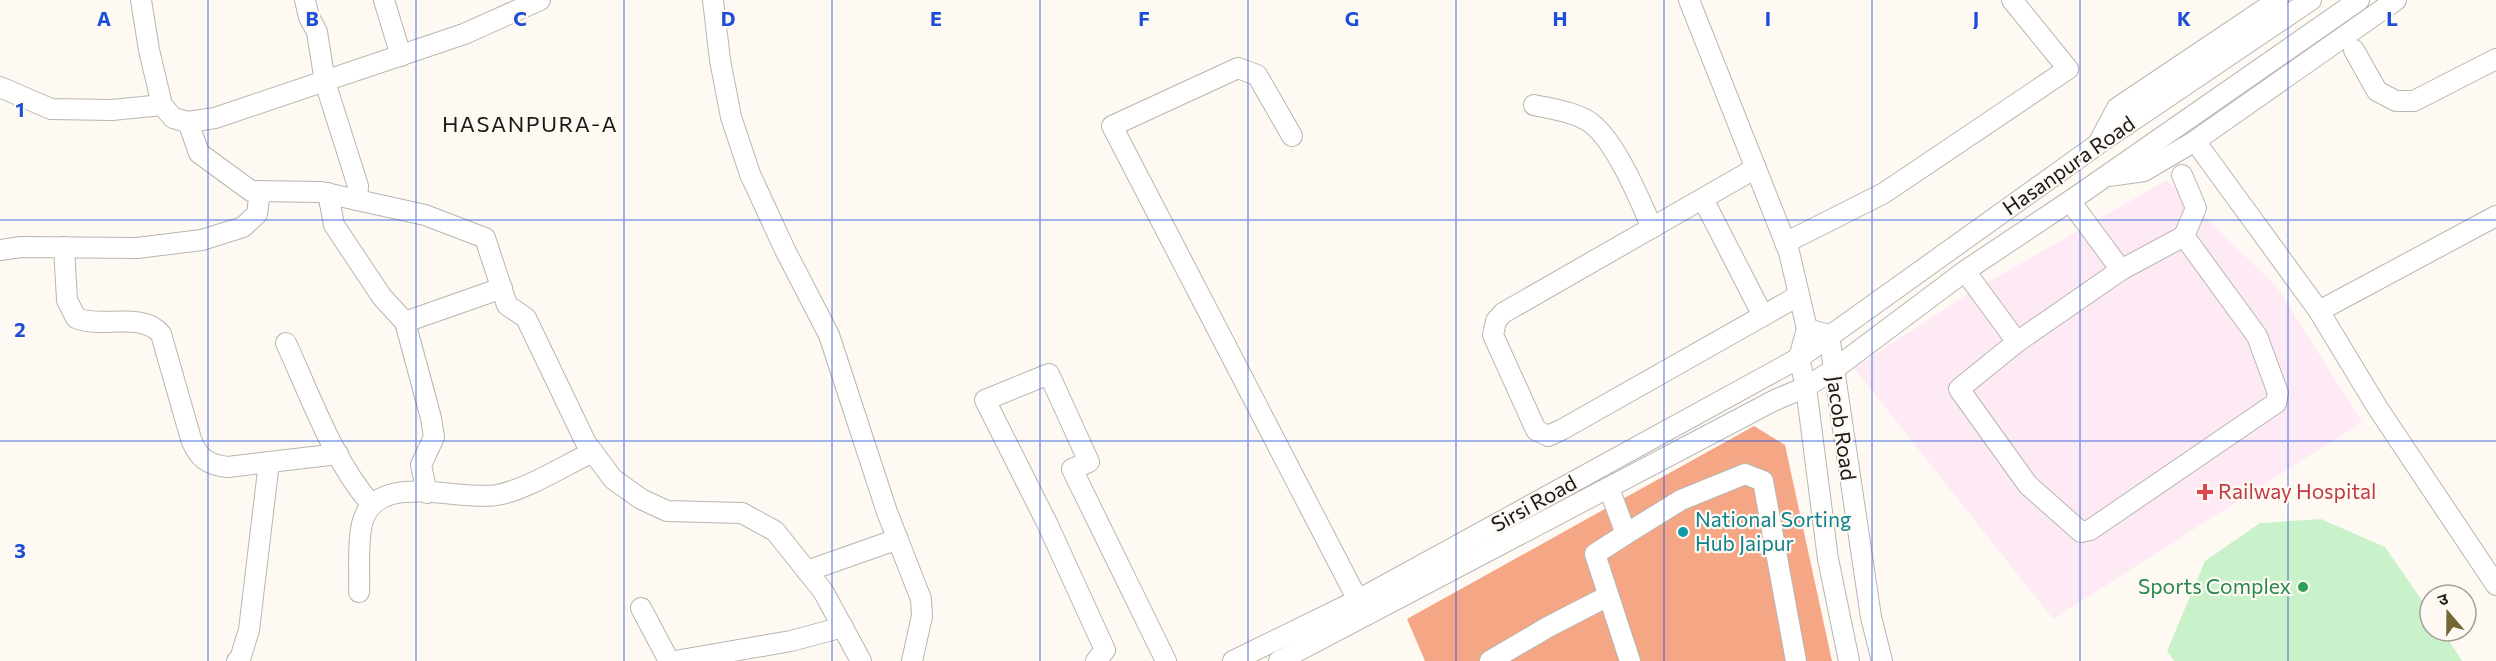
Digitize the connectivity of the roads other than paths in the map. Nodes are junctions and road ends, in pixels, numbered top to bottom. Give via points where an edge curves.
1 (141, 0) edge
2 (305, 0) edge
3 (384, 0) edge
4 (540, 0) edge
5 (713, 0) edge
6 (1689, 0) edge
7 (2012, 0) edge
8 (2277, 0) edge
9 (2311, 0) edge
10 (2359, 0) edge
11 (2396, 0) edge
12 (2354, 50) dead end
13 (401, 56) junction
14 (2496, 59) edge
15 (325, 82) junction
16 (0, 87) edge
17 (162, 105) junction
18 (1534, 105) dead end
19 (188, 122) junction
20 (1292, 136) dead end
21 (2195, 141) junction
22 (2098, 144) junction
23 (1756, 168) junction
24 (2182, 176) dead end
25 (2103, 177) junction
26 (260, 191) junction
27 (328, 193) junction
28 (1703, 199) junction
29 (357, 200) junction
30 (2070, 201) junction
31 (2496, 216) edge
32 (1652, 228) junction
33 (2184, 236) junction
34 (1785, 243) junction
35 (64, 248) junction
36 (0, 250) edge
37 (2121, 270) junction
38 (1965, 271) junction
39 (502, 288) junction
40 (1798, 296) junction
41 (2319, 311) junction
42 (1763, 316) junction
43 (405, 322) junction
44 (1807, 329) junction
45 (1829, 335) junction
46 (2017, 342) junction
47 (286, 343) dead end
48 (1799, 358) junction
49 (1833, 370) junction
50 (1806, 387) junction
51 (593, 452) junction
52 (338, 454) junction
53 (269, 462) junction
54 (1610, 488) junction
55 (427, 493) junction
56 (372, 505) junction
57 (1626, 534) junction
58 (898, 539) junction
59 (807, 571) junction
60 (2496, 585) edge
61 (359, 592) dead end
62 (1608, 596) junction
63 (641, 608) dead end
64 (1362, 608) junction
65 (843, 627) junction
66 (237, 661) edge
67 (669, 661) edge
68 (675, 661) edge
69 (861, 661) edge
70 (912, 661) edge
71 (1096, 661) edge
72 (1166, 661) edge
73 (1233, 661) edge
74 (1279, 661) edge
75 (1490, 661) edge
76 (1630, 661) edge
77 (1796, 661) edge
78 (1849, 661) edge
79 (1882, 661) edge

1 - 17 street
2 - 15 street via 317,32
3 - 13 street
4 - 13 street via 464,34
5 - 58 street via 731,117 750,174 829,335
6 - 23 street
7 - 34 street via 2068,69 1884,193
8 - 22 street via 2116,108
9 - 22 street, Hasanpura Road
10 - 25 street, Sirsi Road
11 - 21 street
12 - 14 street via 2377,91 2396,101 2414,100
13 - 15 street
15 - 19 street via 215,118
15 - 29 street via 358,186
16 - 17 street via 51,110
17 - 19 street via 172,118
18 - 32 street via 1592,123 1628,174
19 - 26 street via 199,153 251,191
20 - 64 street via 1257,75 1238,68 1112,126
21 - 25 street via 2144,171
21 - 41 street
22 - 45 street, Hasanpura Road
23 - 28 street
23 - 34 street
24 - 33 street via 2196,208
25 - 30 street, Sirsi Road
26 - 27 street
26 - 35 street via 257,214 243,227 202,240 137,248
27 - 29 street
27 - 43 street via 334,225 382,297
28 - 32 street
28 - 42 street
29 - 39 street via 425,215 486,237
30 - 37 street
30 - 38 street, Sirsi Road
31 - 41 street
32 - 42 street via 1503,313 1496,321 1493,335 1536,430 1548,436 1563,429
33 - 37 street
33 - 46 street via 2257,336 2278,400 2087,531 2075,528 2028,485 1959,388
34 - 40 street
35 - 36 street
35 - 53 street via 67,300 76,318 85,322 142,323 156,327 161,334 191,439 204,461 228,467
37 - 46 street
38 - 46 street
38 - 49 street, Sirsi Road
39 - 43 street
39 - 51 street via 507,305 526,318
40 - 42 street
40 - 44 street
41 - 60 street
43 - 55 street via 434,437 421,465
44 - 45 street
44 - 48 street
45 - 48 street, Sirsi Road
45 - 49 street, Jacob Road
47 - 52 street
48 - 50 street, Jacob Road
48 - 64 street, Sirsi Road
49 - 50 street, Sirsi Road
49 - 79 street, Jacob Road via 1871,616
50 - 54 street, Sirsi Road
50 - 78 street, Jacob Road via 1828,559
51 - 55 street via 498,495
51 - 59 street via 613,479 667,511 742,513 776,531
52 - 53 street
52 - 56 street
53 - 66 street via 249,630
54 - 57 street
54 - 64 street, Sirsi Road
55 - 56 street via 400,491
56 - 61 street via 361,526
57 - 62 street via 1594,554
57 - 77 street via 1681,500 1745,474 1763,481
58 - 59 street
58 - 70 street via 921,599 922,616
59 - 65 street
62 - 75 street
62 - 76 street
63 - 67 street
64 - 73 street, Sirsi Road
64 - 74 street, Sirsi Road
65 - 68 street
65 - 69 street
71 - 72 street via 1106,650 985,399 1049,374 1089,462 1072,469

